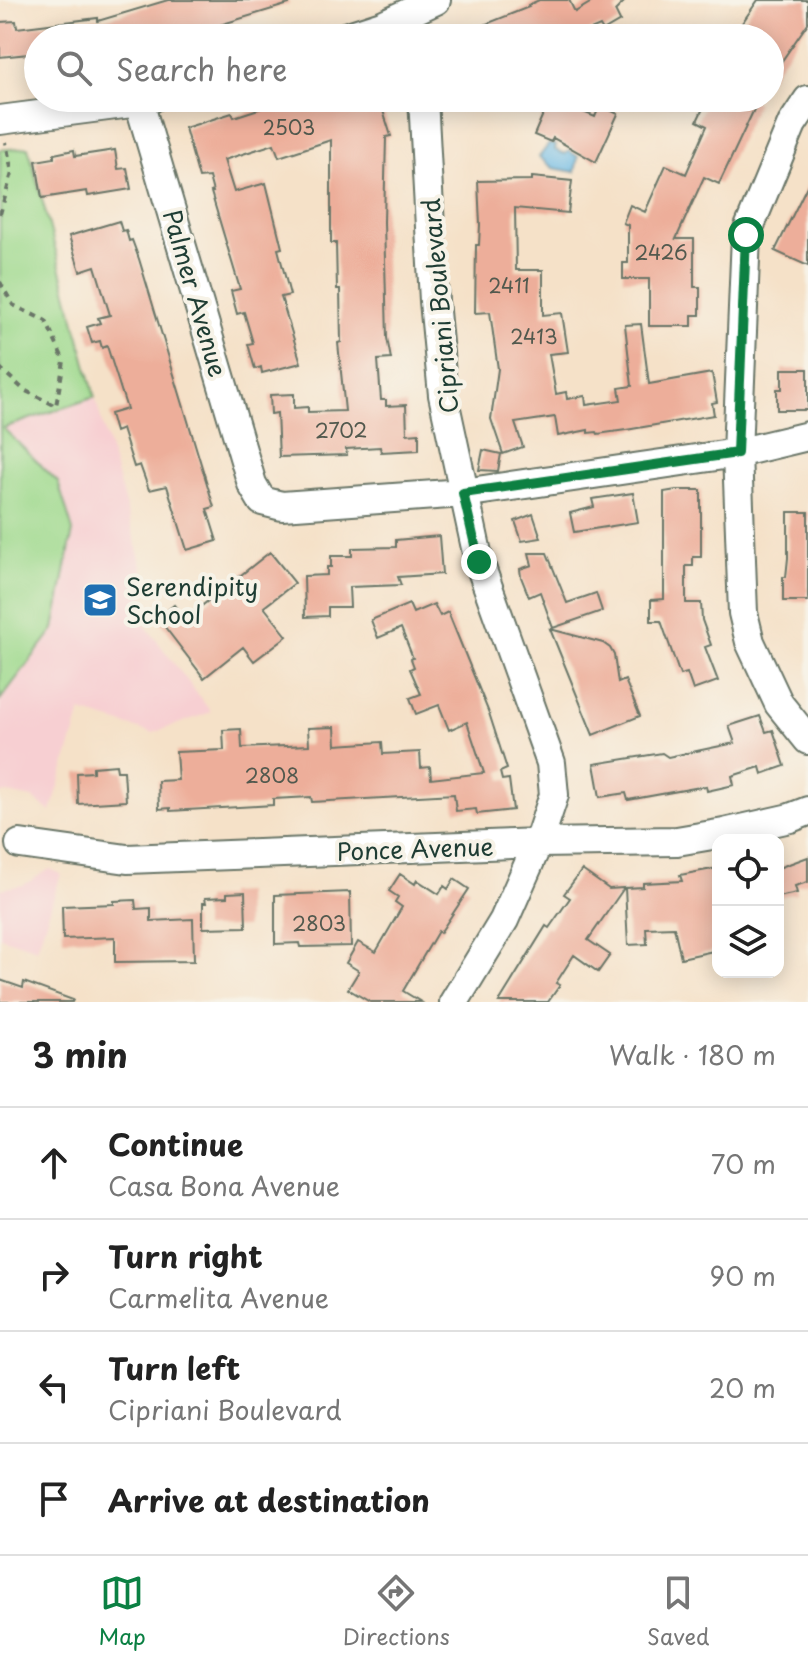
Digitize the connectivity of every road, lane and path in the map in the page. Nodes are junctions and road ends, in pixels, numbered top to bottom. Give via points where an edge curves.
1 (436, 0) edge
2 (405, 17) edge
3 (385, 24) edge
4 (808, 100) edge
5 (91, 112) edge
6 (149, 112) edge
7 (424, 112) edge
8 (3, 131) edge
9 (0, 214) edge
10 (0, 282) edge
11 (0, 368) edge
12 (808, 436) edge
13 (737, 453) junction
14 (463, 493) junction
15 (808, 740) edge
16 (808, 811) edge
17 (538, 843) junction
18 (20, 844) dead end
19 (454, 1002) edge

1 - 2 street
2 - 3 street
4 - 13 street via 792,124 746,235
5 - 8 street
6 - 14 street, Palmer Avenue via 252,484 262,501 282,506
7 - 14 street, Cipriani Boulevard via 443,395
8 - 9 path via 12,173
10 - 11 path via 13,305 46,321 64,361 56,406 24,390
12 - 13 street
13 - 14 street
13 - 15 street via 743,613 750,642 779,704
14 - 17 street, Cipriani Boulevard via 479,562 551,763 554,795
16 - 17 street, Ponce Avenue via 677,841
17 - 18 street, Ponce Avenue via 127,859
17 - 19 street, Cipriani Boulevard via 504,920

